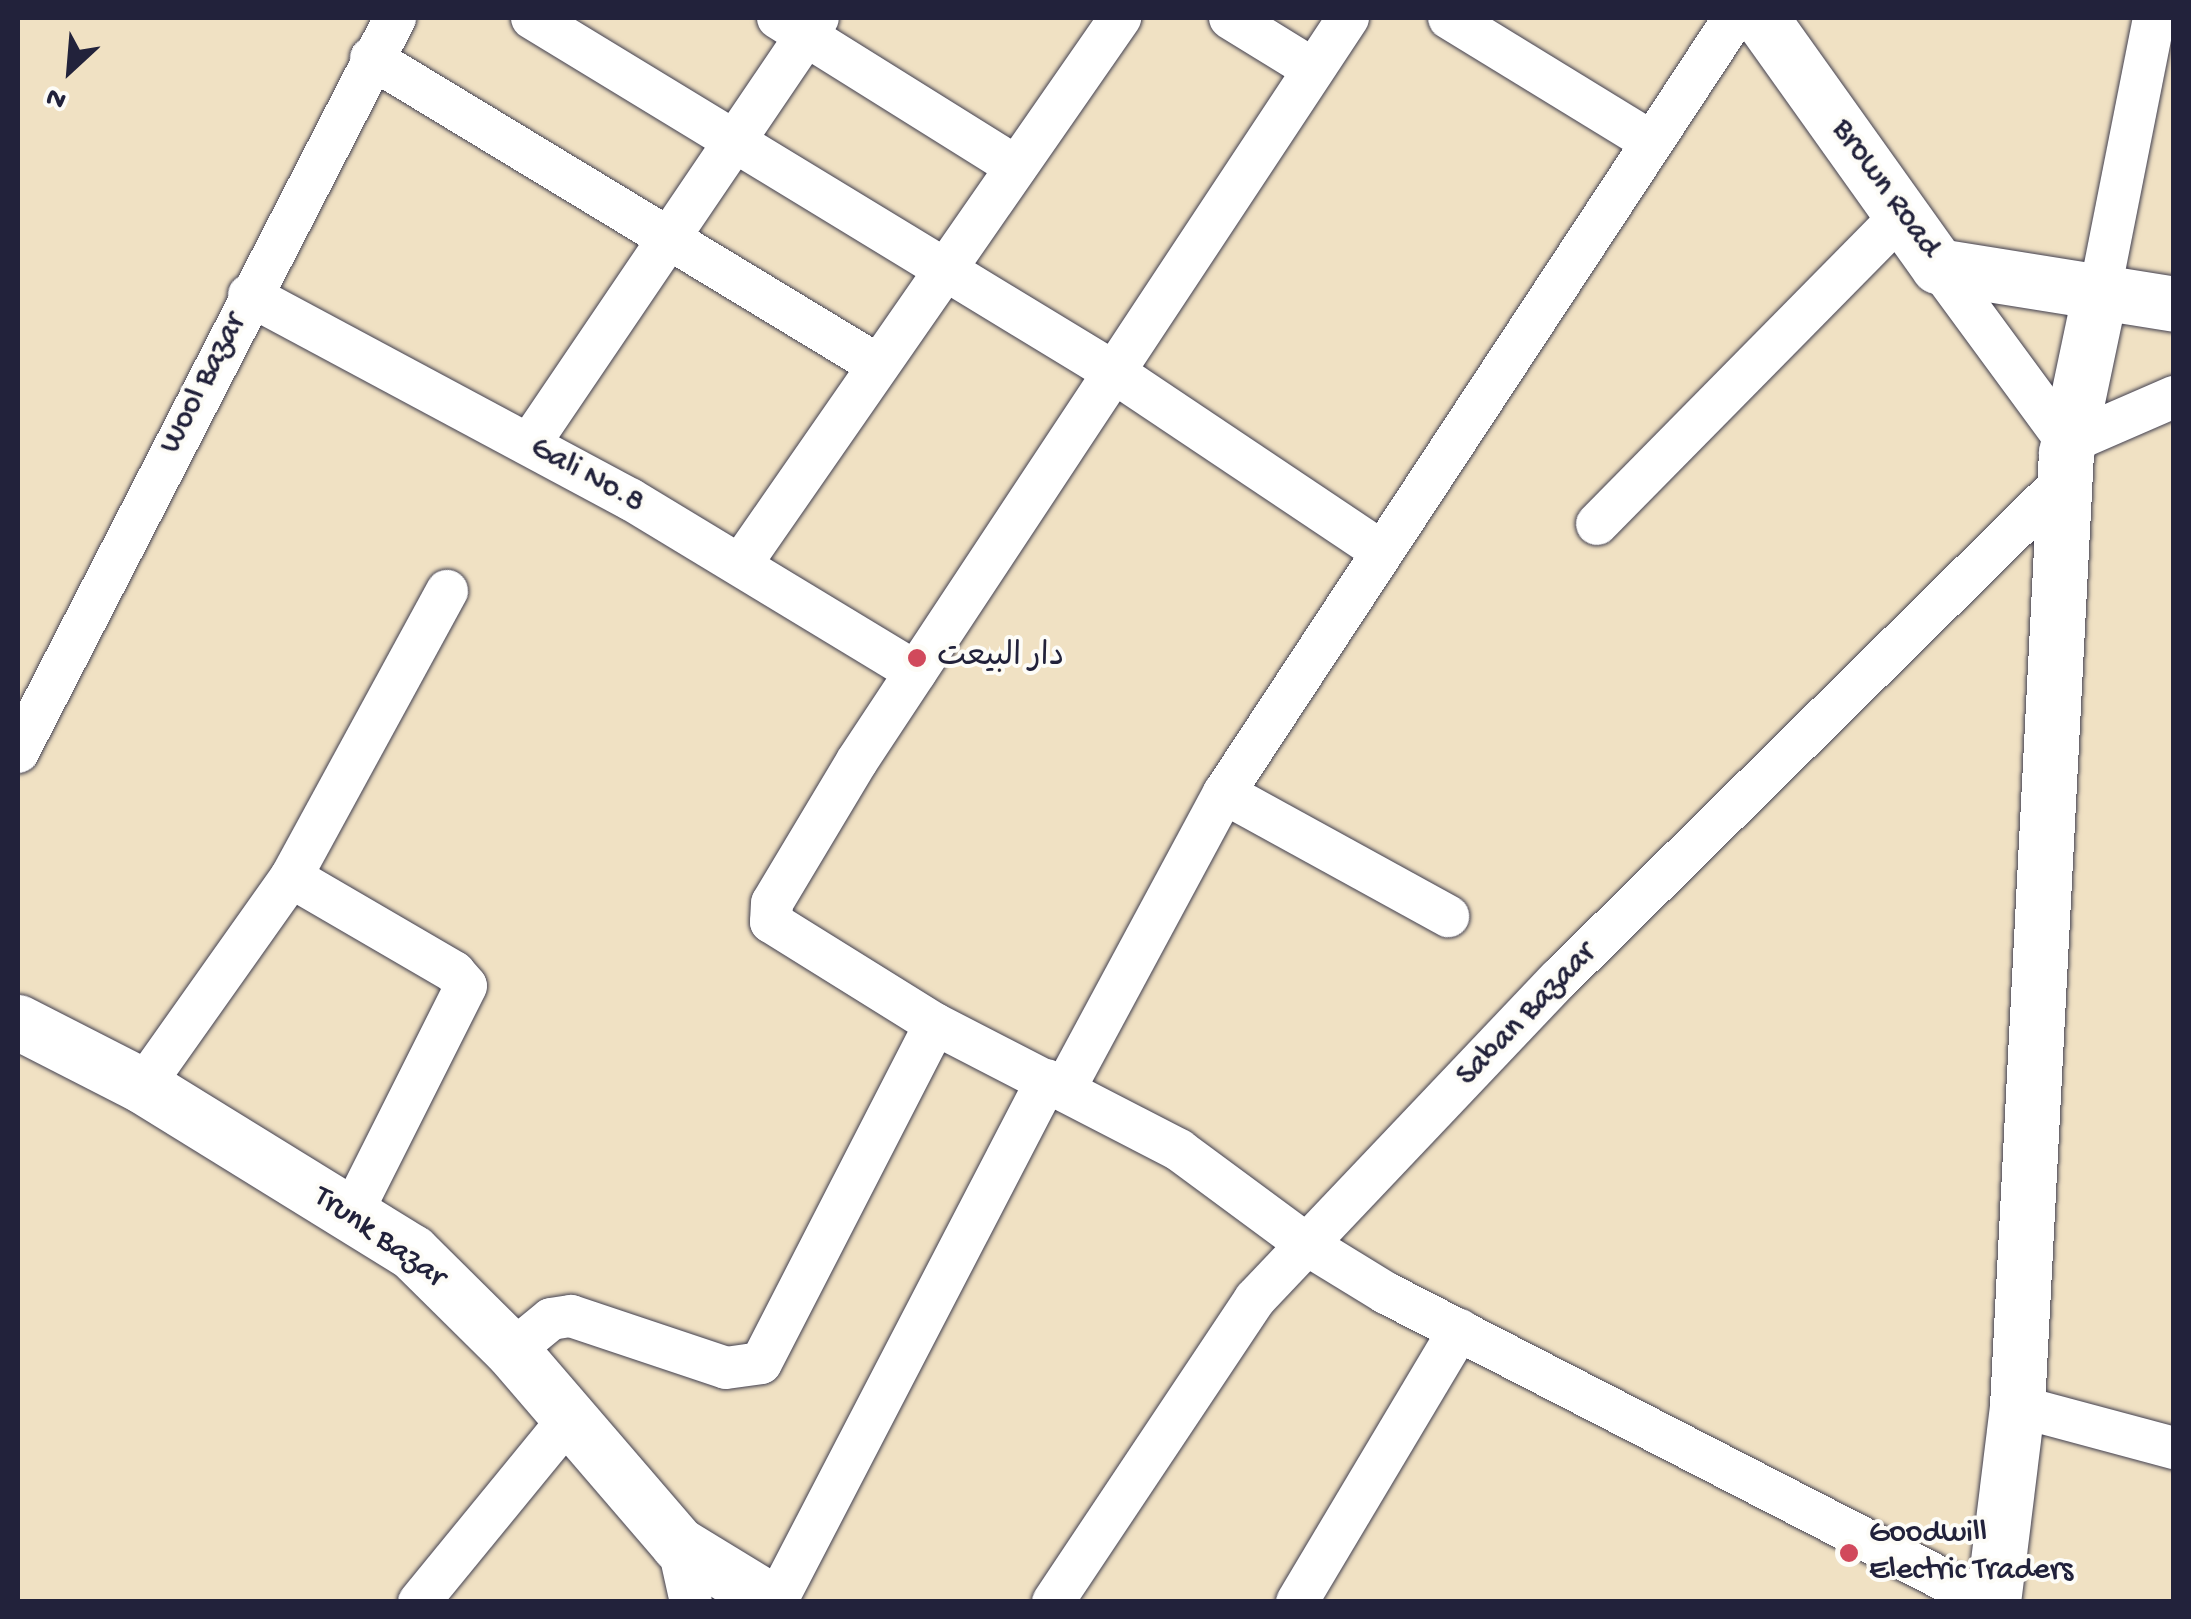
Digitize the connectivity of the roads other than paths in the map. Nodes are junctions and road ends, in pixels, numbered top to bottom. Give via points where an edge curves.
1 (532, 18) edge
2 (1120, 18) edge
3 (1230, 18) edge
4 (1348, 18) edge
5 (1449, 18) edge
6 (1734, 18) edge
7 (1761, 18) edge
8 (2154, 18) edge
9 (801, 23) edge
10 (385, 29) edge
11 (1313, 69) junction
12 (736, 140) junction
13 (1648, 140) junction
14 (1016, 167) junction
15 (1902, 215) junction
16 (672, 239) junction
17 (1938, 266) junction
18 (942, 268) junction
19 (2100, 291) junction
20 (249, 295) junction
21 (2174, 304) edge
22 (876, 364) junction
23 (1112, 371) junction
24 (2174, 397) edge
25 (530, 443) junction
26 (2066, 462) junction
27 (1597, 524) dead end
28 (1380, 550) junction
29 (741, 564) junction
30 (447, 591) dead end
31 (916, 672) junction
32 (18, 752) edge
33 (1224, 793) junction
34 (291, 877) junction
35 (1448, 916) dead end
36 (18, 1022) edge
37 (934, 1024) junction
38 (1056, 1085) junction
39 (143, 1086) junction
40 (351, 1215) junction
41 (1306, 1244) junction
42 (1459, 1330) junction
43 (512, 1351) junction
44 (2017, 1406) junction
45 (569, 1418) junction
46 (2174, 1448) edge
47 (678, 1544) junction
48 (419, 1602) edge
49 (691, 1602) edge
50 (774, 1602) edge
51 (1053, 1602) edge
52 (1297, 1602) edge
53 (1990, 1602) edge

1 - 12 street
2 - 14 street
3 - 11 street
4 - 11 street
5 - 13 street
6 - 13 street
7 - 15 street, Brown Road
8 - 19 street
9 - 12 street
9 - 14 street
10 - 16 street
10 - 20 street, Wool Bazar
11 - 23 street
12 - 16 street
12 - 18 street
13 - 28 street
14 - 18 street
15 - 17 street, Brown Road
15 - 27 street
16 - 22 street
16 - 25 street
17 - 19 street, Brown Road
17 - 26 street
18 - 22 street
18 - 23 street
19 - 21 street, Brown Road
19 - 26 street
20 - 25 street, Gali No.8
20 - 32 street, Wool Bazar
22 - 29 street
23 - 28 street
23 - 31 street
24 - 26 street
25 - 29 street, Gali No.8
26 - 41 street, Saban Bazaar
26 - 44 street
28 - 33 street
29 - 31 street, Gali No.8
30 - 34 street
31 - 37 street via 769,912 779,932
33 - 35 street
33 - 38 street
34 - 39 street
34 - 40 street via 454,972 466,986
36 - 39 street, Trunk Bazar
37 - 38 street
37 - 43 street via 762,1363 726,1368 571,1316 551,1319
38 - 41 street via 1209,1168
38 - 50 street
39 - 40 street, Trunk Bazar
40 - 43 street, Trunk Bazar via 450,1284
41 - 42 street
41 - 51 street, Saban Bazaar via 1238,1322
42 - 52 street
42 - 53 street
43 - 45 street, Trunk Bazar
44 - 46 street
44 - 53 street
45 - 47 street, Trunk Bazar
45 - 48 street
47 - 49 street
47 - 50 street, Trunk Bazar

